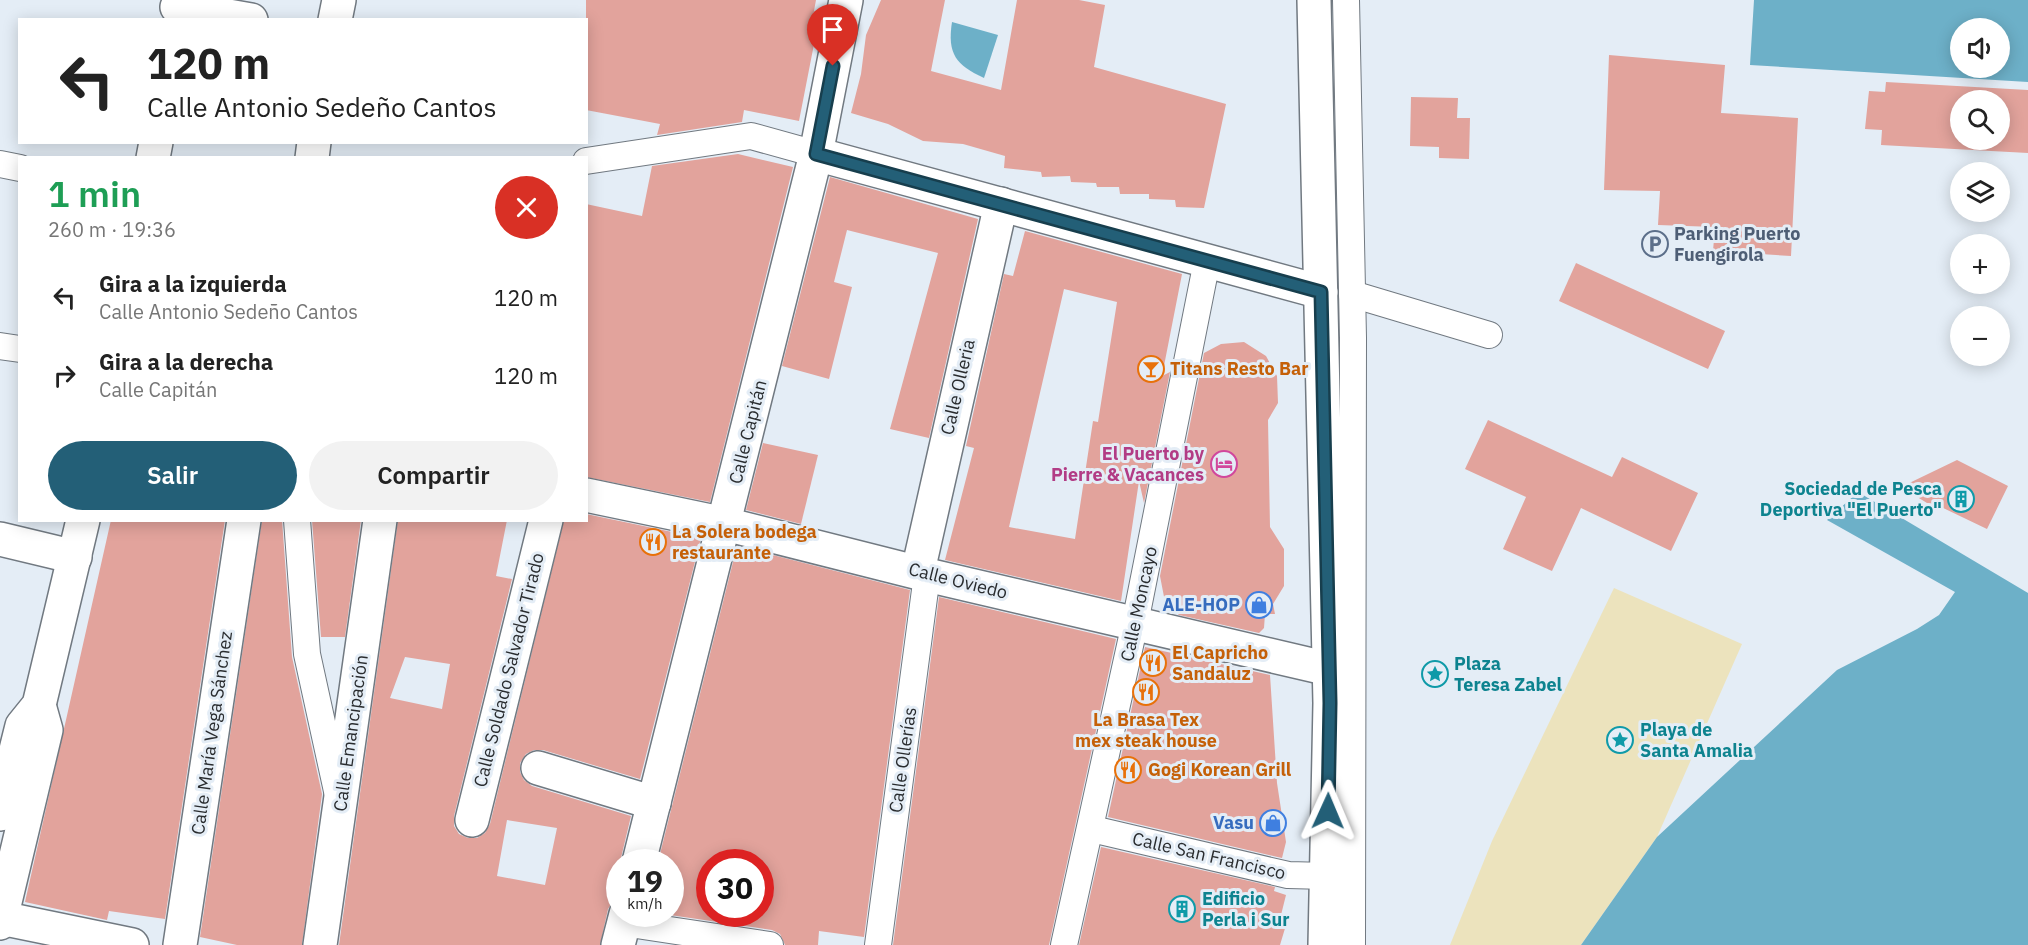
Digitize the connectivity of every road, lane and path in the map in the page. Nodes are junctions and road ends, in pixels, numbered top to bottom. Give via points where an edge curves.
1 (339, 0) edge
2 (846, 0) edge
3 (1314, 0) edge
4 (1346, 0) edge
5 (177, 9) edge
6 (238, 18) edge
7 (335, 18) edge
8 (816, 154) junction
9 (588, 161) edge
10 (0, 165) edge
11 (18, 168) edge
12 (1001, 204) junction
13 (1207, 261) junction
14 (1336, 293) junction
15 (1489, 335) dead end
16 (0, 346) edge
17 (18, 349) edge
18 (588, 495) edge
19 (83, 522) edge
20 (244, 522) edge
21 (297, 522) edge
22 (380, 522) edge
23 (546, 522) edge
24 (725, 524) junction
25 (0, 539) edge
26 (75, 557) junction
27 (922, 573) junction
28 (1135, 623) junction
29 (1329, 669) junction
30 (39, 705) junction
31 (538, 768) dead end
32 (654, 803) junction
33 (341, 806) junction
34 (0, 814) edge
35 (472, 820) dead end
36 (1092, 829) junction
37 (642, 849) edge
38 (1327, 876) junction
39 (1, 921) edge
40 (622, 927) edge
41 (132, 945) edge
42 (180, 945) edge
43 (320, 945) edge
44 (770, 945) edge
45 (878, 945) edge
46 (1064, 945) edge
47 (1325, 945) edge
48 (1352, 945) edge

1 - 7 street
2 - 8 street, Calle Capitán
3 - 14 street
4 - 14 street
5 - 6 street
8 - 9 street via 751,136
8 - 12 street
8 - 24 street, Calle Capitán
10 - 11 street
12 - 13 street
12 - 27 street, Calle Olleria
13 - 14 street
13 - 28 street, Calle Moncayo
14 - 15 street
14 - 29 street
14 - 48 street
16 - 17 street
18 - 24 street, Calle Oviedo
19 - 26 street
20 - 42 street, Calle María Vega Sánchez
21 - 33 street via 307,654
22 - 33 street, Calle Emancipación
23 - 35 street, Calle Soldado Salvador Tirado
24 - 27 street, Calle Oviedo
24 - 32 street, Calle Capitán
25 - 26 street
26 - 30 street
27 - 28 street, Calle Oviedo
27 - 45 street, Calle Ollerías
28 - 29 street, Calle Oviedo
28 - 36 street, Calle Moncayo
29 - 38 street
30 - 34 street via 21,726
30 - 39 street via 46,730
31 - 32 street
32 - 37 street, Calle Capitán
33 - 43 street, Calle Emancipación
36 - 38 street, Calle San Francisco via 1288,875
36 - 46 street, Calle Moncayo
38 - 47 street
39 - 41 street
40 - 44 street

